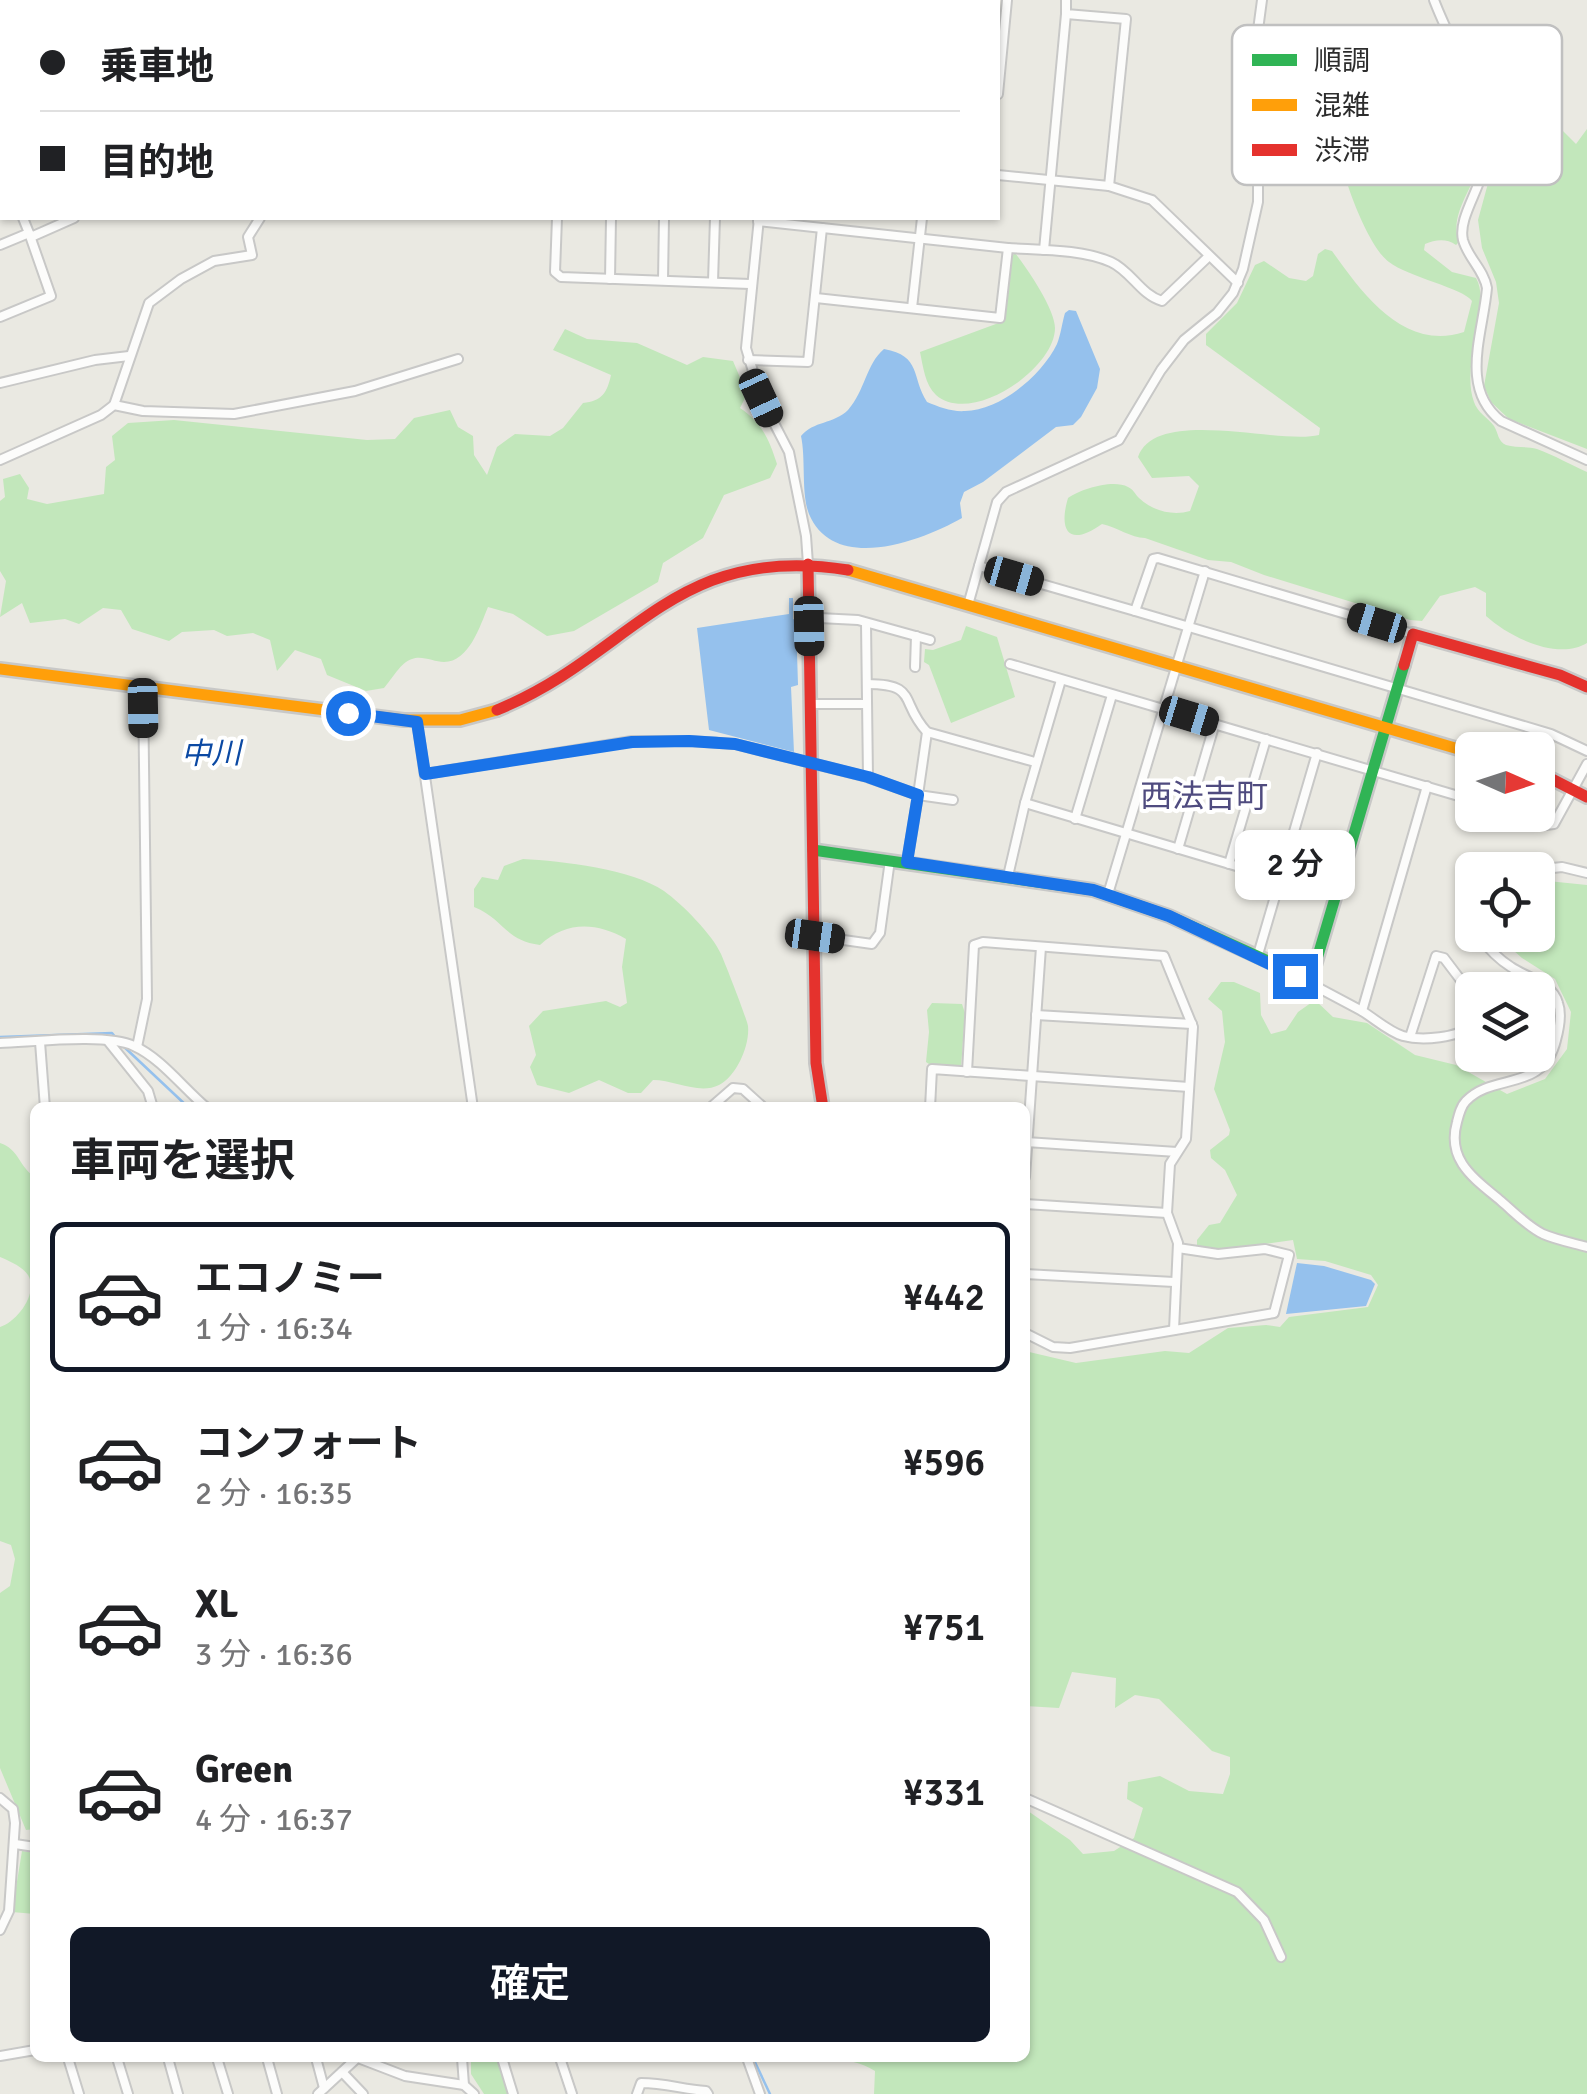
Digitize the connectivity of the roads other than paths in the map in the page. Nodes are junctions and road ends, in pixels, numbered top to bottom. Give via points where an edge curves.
1 (1006, 0) edge
2 (1066, 0) edge
3 (1262, 0) edge
4 (1434, 0) edge
5 (1066, 14) junction
6 (1259, 25) edge
7 (1446, 25) edge
8 (1000, 70) edge
9 (1000, 175) edge
10 (1050, 180) junction
11 (1258, 185) edge
12 (1478, 185) edge
13 (1109, 186) junction
14 (24, 220) edge
15 (69, 220) edge
16 (259, 220) edge
17 (558, 220) edge
18 (612, 220) edge
19 (664, 220) edge
20 (714, 220) edge
21 (759, 220) edge
22 (922, 220) edge
23 (822, 228) junction
24 (30, 235) junction
25 (919, 238) junction
26 (0, 245) edge
27 (1008, 248) junction
28 (1044, 250) junction
29 (1208, 257) junction
30 (610, 279) junction
31 (662, 280) junction
32 (713, 282) junction
33 (1238, 282) junction
34 (750, 284) junction
35 (816, 298) junction
36 (912, 308) junction
37 (0, 317) edge
38 (129, 356) junction
39 (458, 359) dead end
40 (748, 360) junction
41 (0, 383) edge
42 (114, 405) junction
43 (0, 460) edge
44 (1587, 460) edge
45 (808, 564) junction
46 (978, 566) junction
47 (1205, 571) junction
48 (968, 604) junction
49 (1135, 611) junction
50 (819, 618) dead end
51 (866, 622) junction
52 (1188, 627) junction
53 (1412, 634) junction
54 (916, 636) junction
55 (930, 640) dead end
56 (1010, 664) dead end
57 (1176, 666) junction
58 (916, 667) dead end
59 (0, 669) edge
60 (1061, 680) junction
61 (867, 684) junction
62 (143, 687) junction
63 (1396, 688) junction
64 (1587, 688) edge
65 (1112, 695) junction
66 (810, 704) junction
67 (867, 704) junction
68 (1164, 708) junction
69 (417, 722) junction
70 (1214, 724) junction
71 (1384, 728) junction
72 (928, 732) junction
73 (1266, 738) junction
74 (1455, 748) edge
75 (1587, 751) edge
76 (1317, 754) junction
77 (812, 762) junction
78 (1035, 762) junction
79 (1587, 764) edge
80 (1372, 770) junction
81 (424, 772) junction
82 (868, 777) junction
83 (1555, 780) edge
84 (1428, 786) junction
85 (1573, 789) junction
86 (918, 795) junction
87 (1455, 795) edge
88 (1587, 797) edge
89 (953, 800) dead end
90 (1025, 803) junction
91 (1075, 819) junction
92 (1555, 819) edge
93 (1126, 835) junction
94 (1178, 849) junction
95 (814, 850) junction
96 (890, 860) junction
97 (907, 862) junction
98 (1229, 864) junction
99 (1555, 868) edge
100 (1587, 872) edge
101 (1008, 876) junction
102 (1280, 879) junction
103 (1108, 894) junction
104 (815, 936) junction
105 (1041, 946) junction
106 (1496, 952) edge
107 (1257, 958) junction
108 (1455, 973) edge
109 (1295, 976) junction
110 (1362, 1011) junction
111 (1036, 1015) junction
112 (1192, 1024) junction
113 (1455, 1034) edge
114 (1410, 1037) junction
115 (40, 1042) junction
116 (111, 1042) junction
117 (0, 1043) edge
118 (133, 1045) junction
119 (967, 1072) junction
120 (1031, 1076) junction
121 (1189, 1087) junction
122 (45, 1102) edge
123 (151, 1102) edge
124 (200, 1102) edge
125 (472, 1102) edge
126 (717, 1102) edge
127 (757, 1102) edge
128 (823, 1102) edge
129 (930, 1102) edge
130 (1029, 1102) edge
131 (1030, 1142) edge
132 (1177, 1152) junction
133 (1030, 1204) edge
134 (1167, 1214) junction
135 (1178, 1248) junction
136 (1587, 1248) edge
137 (1030, 1274) edge
138 (1174, 1282) junction
139 (1174, 1330) junction
140 (1030, 1335) edge
141 (0, 1798) edge
142 (1030, 1800) edge
143 (15, 1844) junction
144 (30, 1847) edge
145 (0, 1930) edge
146 (1280, 1957) dead end
147 (30, 2051) edge
148 (0, 2056) edge
149 (69, 2062) edge
150 (118, 2062) edge
151 (169, 2062) edge
152 (218, 2062) edge
153 (268, 2062) edge
154 (317, 2062) edge
155 (353, 2062) edge
156 (368, 2062) edge
157 (462, 2062) edge
158 (503, 2062) edge
159 (561, 2062) edge
160 (748, 2062) edge
161 (342, 2072) junction
162 (464, 2085) junction
163 (321, 2091) edge
164 (79, 2094) edge
165 (128, 2094) edge
166 (178, 2094) edge
167 (228, 2094) edge
168 (277, 2094) edge
169 (363, 2094) edge
170 (474, 2094) edge
171 (513, 2094) edge
172 (572, 2094) edge
173 (636, 2094) edge
174 (708, 2094) edge
175 (760, 2094) edge

1 - 8 street
2 - 5 street
3 - 6 street
4 - 7 street
5 - 10 street
5 - 13 street via 1126,19
9 - 10 street
10 - 13 street
10 - 28 street
11 - 33 street
12 - 44 street via 1462,238 1486,280 1478,392 1501,421
13 - 29 street via 1152,200
14 - 24 street
15 - 24 street
16 - 38 street via 248,237 252,255 214,261 148,304
17 - 30 street via 558,275
18 - 30 street
19 - 31 street
20 - 32 street
21 - 23 street
21 - 34 street
22 - 25 street
23 - 25 street
23 - 35 street
24 - 26 street
24 - 37 street via 51,296
25 - 27 street
25 - 36 street
27 - 28 street
27 - 36 street via 1000,318
28 - 29 street via 1112,263 1162,300
29 - 33 street
30 - 31 street
31 - 32 street
32 - 34 street
33 - 46 street via 1160,370 1120,440 1006,492
34 - 40 street
35 - 36 street
35 - 40 street via 808,362
38 - 41 street
38 - 42 street
39 - 42 street via 355,390 234,414
40 - 45 street via 789,452
42 - 43 street
45 - 48 street
45 - 66 street
45 - 69 street via 707,579 524,698 480,716
46 - 48 street
46 - 49 street
47 - 49 street via 1153,559
47 - 52 street
47 - 53 street
48 - 57 street
49 - 52 street
50 - 51 street
51 - 54 street
51 - 61 street
52 - 57 street
52 - 63 street
53 - 63 street
53 - 64 street
54 - 55 street
54 - 58 street
56 - 60 street
57 - 68 street
57 - 71 street
59 - 62 street
60 - 65 street
60 - 78 street
61 - 67 street
61 - 72 street via 901,689
62 - 69 street
62 - 118 street via 148,999
63 - 71 street
63 - 75 street
65 - 68 street
65 - 91 street
66 - 67 street
66 - 77 street
67 - 82 street
68 - 70 street
68 - 93 street
69 - 81 street
70 - 73 street
70 - 94 street
71 - 74 street
71 - 80 street
72 - 78 street
72 - 86 street
73 - 76 street
73 - 98 street
76 - 80 street
76 - 102 street
77 - 81 street via 735,744 655,740
77 - 82 street
77 - 95 street
78 - 90 street
79 - 85 street
80 - 84 street
80 - 109 street via 1314,968
81 - 125 street
82 - 86 street
83 - 85 street
84 - 87 street
84 - 110 street
85 - 88 street
85 - 92 street
86 - 89 street
86 - 97 street
90 - 91 street
90 - 101 street
91 - 93 street
93 - 94 street
93 - 103 street
94 - 98 street
95 - 96 street
95 - 104 street
96 - 97 street
96 - 104 street via 880,933 872,944
97 - 101 street
98 - 102 street
99 - 100 street
101 - 103 street
102 - 107 street
103 - 107 street
104 - 128 street via 816,1063
105 - 111 street
105 - 112 street via 1164,956
105 - 119 street via 974,945
106 - 136 street via 1554,994 1558,1030 1549,1058 1534,1073 1464,1102 1455,1128 1457,1154 1464,1169 1522,1221
107 - 109 street
108 - 114 street via 1436,956
109 - 110 street
110 - 114 street
111 - 112 street
111 - 120 street
112 - 121 street
113 - 114 street
115 - 116 street
115 - 117 street
115 - 122 street
116 - 118 street
116 - 123 street
118 - 124 street
119 - 120 street
119 - 129 street via 932,1070
120 - 121 street
120 - 130 street
121 - 132 street via 1186,1139
126 - 127 street via 733,1088
131 - 132 street
132 - 134 street
133 - 134 street
134 - 135 street
135 - 138 street
135 - 139 street via 1289,1255 1274,1313
137 - 138 street
138 - 139 street
139 - 140 street via 1070,1348
141 - 143 street via 15,1816
142 - 146 street via 1237,1892 1264,1920
143 - 144 street
143 - 145 street via 9,1911
147 - 148 street
149 - 164 street
150 - 165 street
151 - 166 street
152 - 167 street
153 - 168 street
154 - 163 street
155 - 161 street
156 - 162 street via 405,2076
157 - 162 street
158 - 171 street
159 - 172 street
160 - 175 street
161 - 163 street
161 - 169 street
162 - 170 street
173 - 174 street via 641,2083 668,2083

